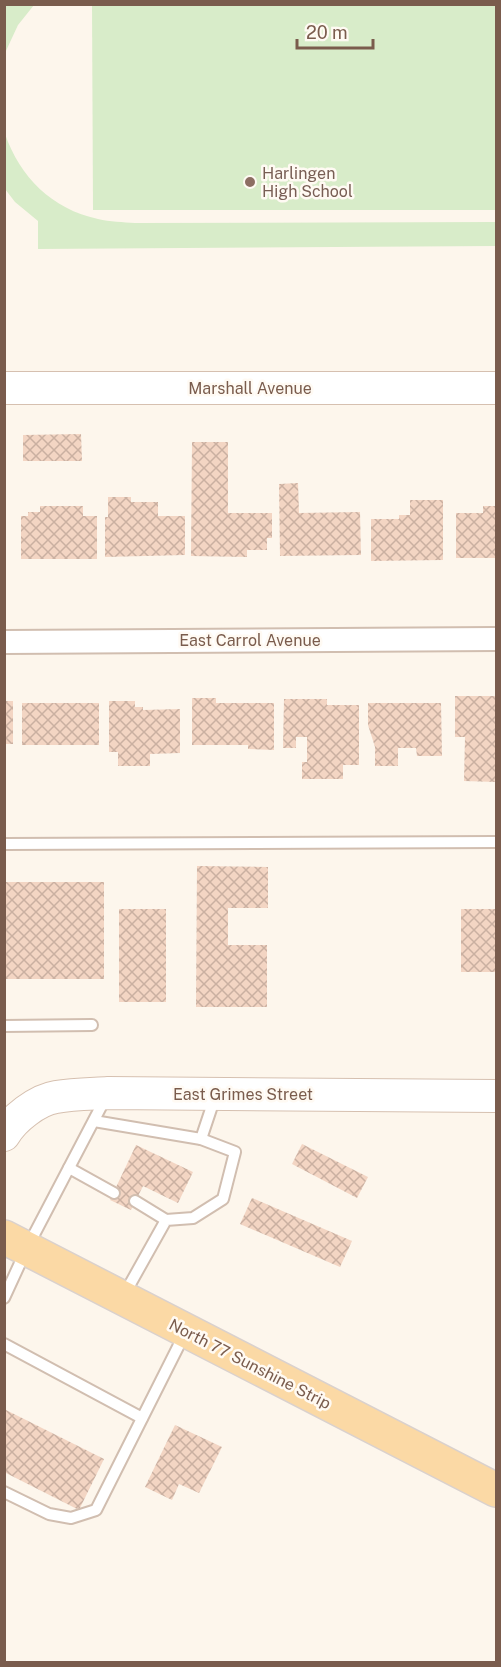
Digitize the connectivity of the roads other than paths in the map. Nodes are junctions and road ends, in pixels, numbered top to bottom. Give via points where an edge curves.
1 (4, 388) edge
2 (496, 388) edge
3 (496, 639) edge
4 (4, 642) edge
5 (496, 842) edge
6 (4, 844) edge
7 (92, 1025) dead end
8 (4, 1026) edge
9 (108, 1093) junction
10 (216, 1094) junction
11 (496, 1096) edge
12 (94, 1121) junction
13 (4, 1135) edge
14 (201, 1139) junction
15 (69, 1168) junction
16 (114, 1193) dead end
17 (135, 1202) dead end
18 (166, 1221) junction
19 (16, 1243) edge
20 (4, 1298) edge
21 (122, 1298) junction
22 (186, 1331) junction
23 (4, 1344) edge
24 (142, 1418) junction
25 (496, 1490) edge
26 (4, 1492) edge

1 - 2 street, Marshall Avenue
3 - 4 street, East Carrol Avenue
5 - 6 lane
7 - 8 lane
9 - 10 street, East Grimes Street
9 - 12 lane
9 - 13 street, East Grimes Street via 54,1097 30,1109
10 - 11 street, East Grimes Street
10 - 14 lane
12 - 14 lane
12 - 15 lane
14 - 18 lane via 235,1152 223,1198 193,1218
15 - 16 lane
15 - 19 lane
17 - 18 lane
18 - 21 lane
19 - 20 lane
19 - 21 main road, North 77 Sunshine Strip
21 - 22 main road, North 77 Sunshine Strip
22 - 24 lane
22 - 25 main road, North 77 Sunshine Strip
23 - 24 lane
24 - 26 lane via 96,1510 71,1518 49,1514

